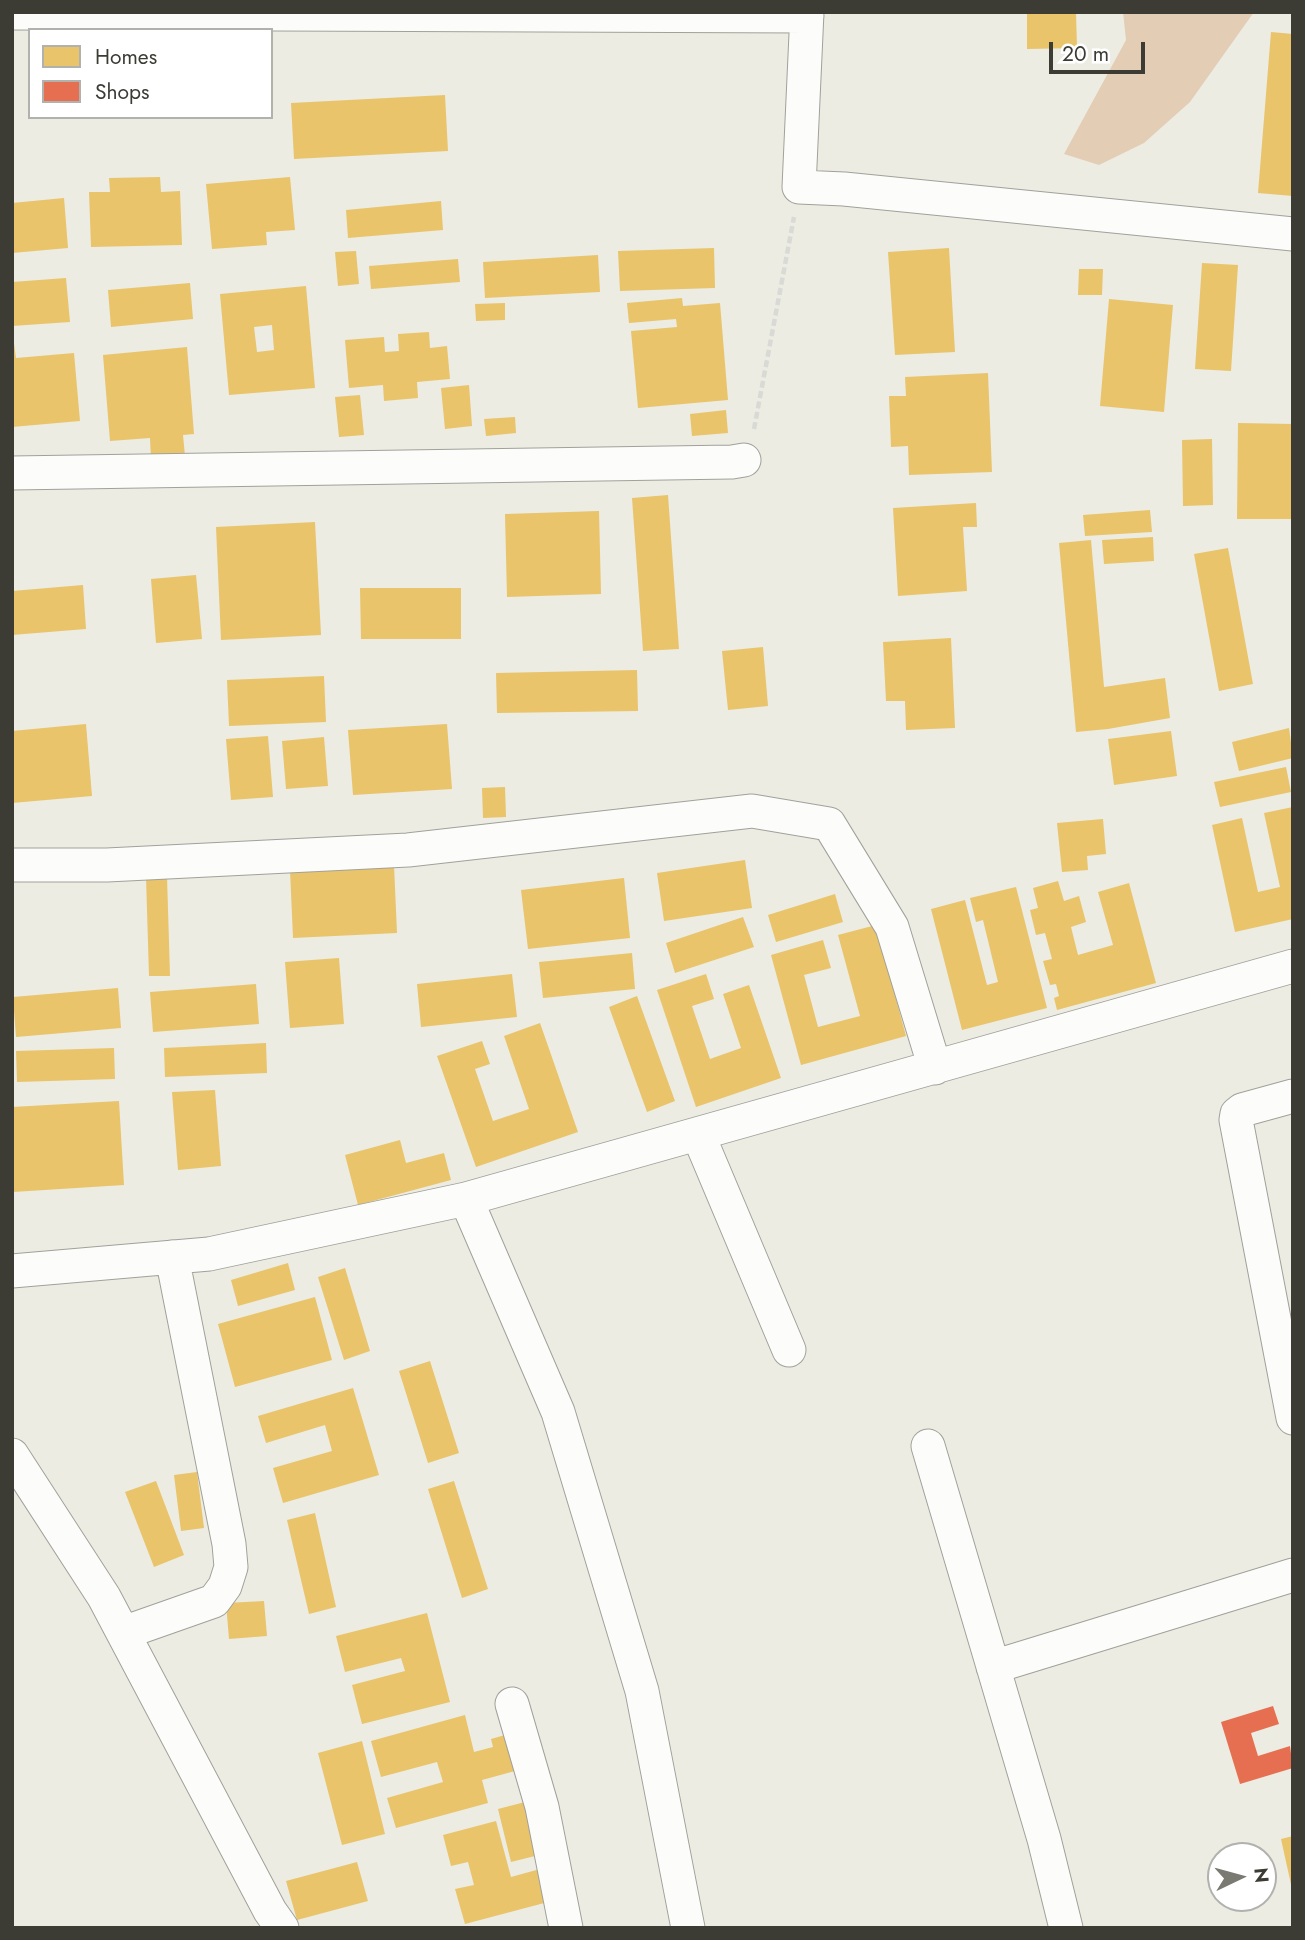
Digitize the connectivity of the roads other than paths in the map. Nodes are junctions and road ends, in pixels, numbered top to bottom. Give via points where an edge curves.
1 (12, 13) edge
2 (807, 14) edge
3 (1293, 234) edge
4 (744, 460) road end
5 (12, 473) edge
6 (12, 865) edge
7 (1293, 966) edge
8 (935, 1068) junction
9 (1293, 1097) edge
10 (698, 1134) junction
11 (466, 1199) junction
12 (172, 1258) junction
13 (12, 1271) edge
14 (789, 1350) dead end
15 (1293, 1418) edge
16 (928, 1446) dead end
17 (12, 1455) edge
18 (1293, 1574) edge
19 (123, 1633) junction
20 (993, 1667) junction
21 (512, 1704) dead end
22 (282, 1928) edge
23 (566, 1928) edge
24 (688, 1928) edge
25 (1066, 1928) edge

1 - 2 street
2 - 3 street via 799,187
4 - 5 street
6 - 8 street via 107,865 408,850 752,811 829,824 892,927
7 - 8 street
8 - 10 street
9 - 15 street via 1242,1110 1236,1120
10 - 11 street
10 - 14 street
11 - 12 street
11 - 24 street via 558,1412 642,1691
12 - 13 street
12 - 19 street via 231,1567 214,1601
16 - 20 street
17 - 19 street
18 - 20 street
19 - 22 street
20 - 25 street
21 - 23 street via 542,1807

